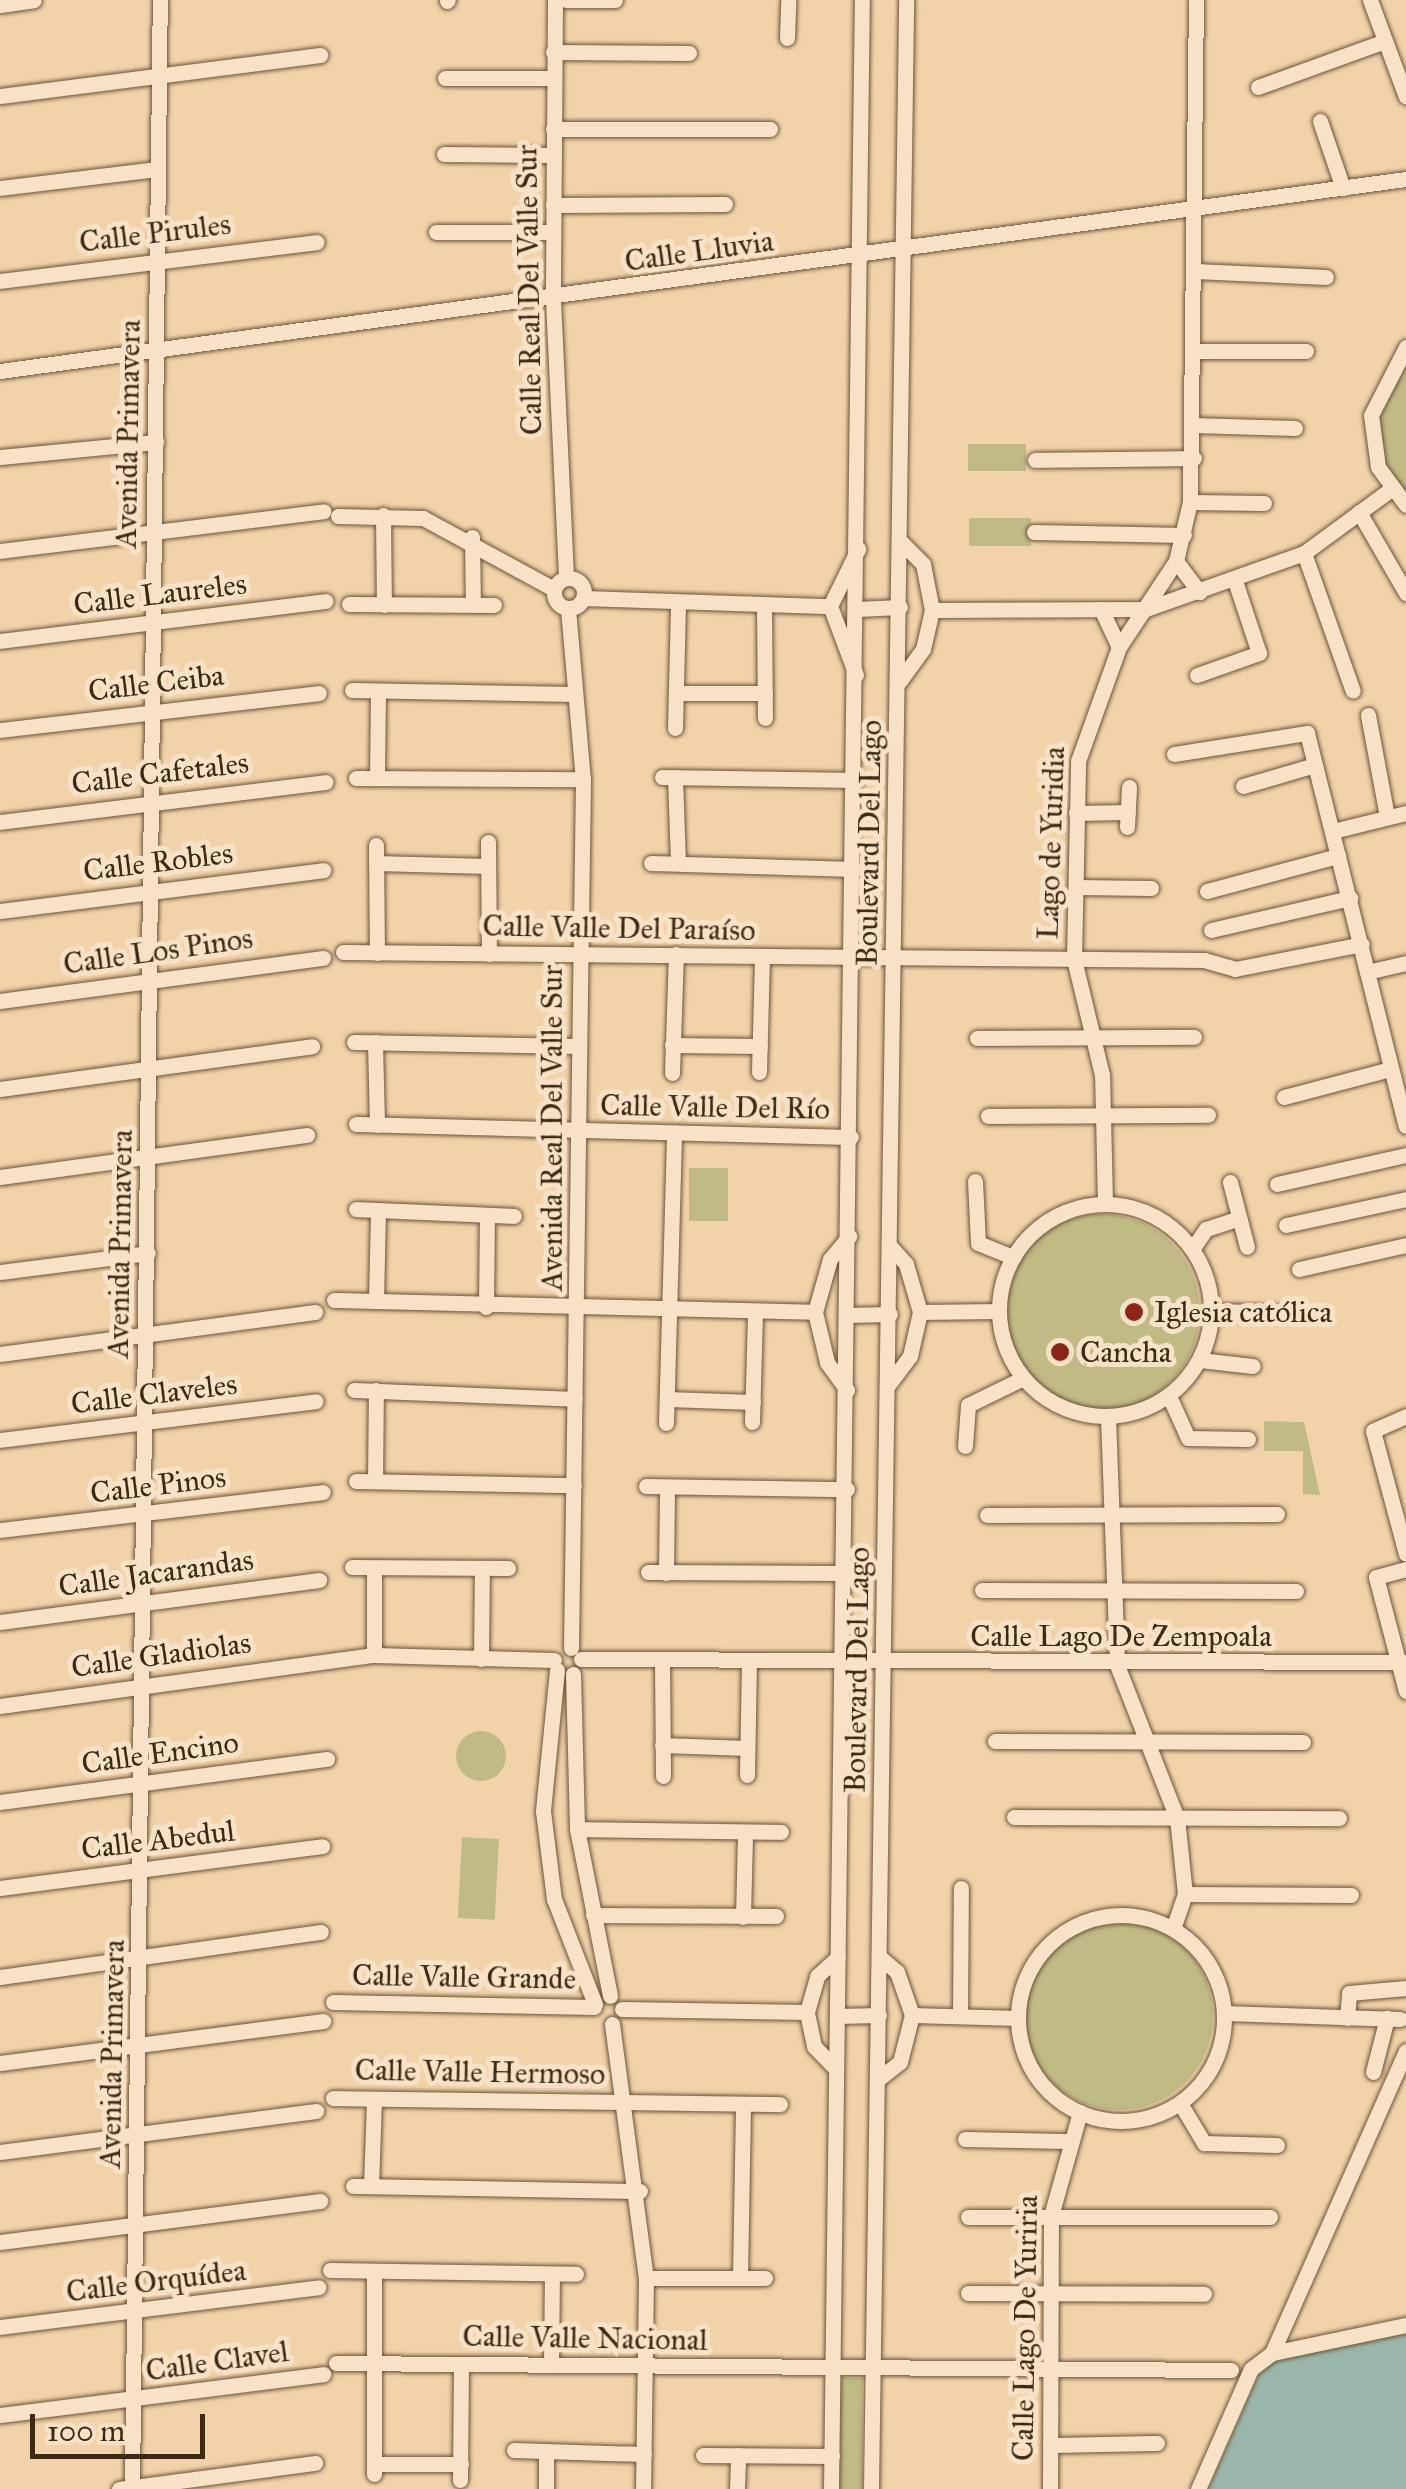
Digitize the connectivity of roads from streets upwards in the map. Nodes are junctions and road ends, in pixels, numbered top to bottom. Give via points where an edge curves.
1 (34, 0) edge
2 (160, 0) edge
3 (555, 0) edge
4 (566, 0) edge
5 (615, 0) edge
6 (788, 0) edge
7 (862, 0) edge
8 (906, 0) edge
9 (1196, 0) edge
10 (1370, 0) edge
11 (0, 5) edge
12 (787, 38) dead end
13 (1385, 41) junction
14 (553, 52) junction
15 (688, 52) dead end
16 (320, 54) dead end
17 (158, 74) junction
18 (445, 78) dead end
19 (553, 78) junction
20 (1257, 88) dead end
21 (0, 96) edge
22 (1406, 97) edge
23 (1320, 122) dead end
24 (770, 128) dead end
25 (553, 129) junction
26 (444, 154) dead end
27 (553, 155) junction
28 (158, 168) junction
29 (1406, 179) edge
30 (0, 188) edge
31 (1343, 188) junction
32 (726, 204) dead end
33 (553, 205) junction
34 (1196, 208) junction
35 (436, 232) dead end
36 (552, 232) junction
37 (316, 242) dead end
38 (906, 247) junction
39 (860, 255) junction
40 (157, 258) junction
41 (1195, 271) junction
42 (1326, 277) dead end
43 (0, 280) edge
44 (553, 300) junction
45 (1406, 346) edge
46 (157, 349) junction
47 (1306, 350) dead end
48 (1192, 351) junction
49 (0, 371) edge
50 (1192, 426) junction
51 (1295, 428) dead end
52 (156, 442) junction
53 (0, 457) edge
54 (1194, 458) junction
55 (1036, 460) dead end
56 (1391, 490) junction
57 (1190, 502) junction
58 (1264, 503) dead end
59 (1406, 505) edge
60 (1359, 512) junction
61 (383, 515) junction
62 (1034, 532) dead end
63 (153, 534) junction
64 (1184, 535) junction
65 (472, 537) junction
66 (900, 541) junction
67 (858, 548) junction
68 (0, 551) edge
69 (1304, 553) junction
70 (1176, 561) junction
71 (1235, 581) junction
72 (560, 583) junction
73 (1200, 592) junction
74 (1406, 594) edge
75 (584, 598) junction
76 (326, 601) dead end
77 (678, 603) junction
78 (349, 604) dead end
79 (384, 605) junction
80 (473, 605) junction
81 (494, 605) dead end
82 (764, 605) junction
83 (830, 606) junction
84 (900, 607) junction
85 (568, 608) junction
86 (858, 608) junction
87 (1146, 609) junction
88 (932, 610) junction
89 (1101, 610) junction
90 (156, 622) junction
91 (0, 641) edge
92 (1118, 648) junction
93 (1197, 675) dead end
94 (856, 676) junction
95 (899, 682) junction
96 (352, 690) dead end
97 (1353, 691) dead end
98 (378, 692) junction
99 (764, 692) junction
100 (320, 693) dead end
101 (676, 693) junction
102 (575, 694) junction
103 (154, 710) junction
104 (1368, 715) dead end
105 (765, 718) dead end
106 (675, 728) dead end
107 (0, 730) edge
108 (1174, 754) dead end
109 (1316, 765) junction
110 (356, 778) dead end
111 (377, 778) junction
112 (583, 779) junction
113 (856, 780) junction
114 (326, 782) dead end
115 (1243, 786) dead end
116 (1129, 787) dead end
117 (150, 801) junction
118 (1076, 813) junction
119 (1406, 814) edge
120 (1386, 818) junction
121 (0, 822) edge
122 (1333, 831) junction
123 (488, 842) dead end
124 (376, 846) dead end
125 (1338, 856) junction
126 (650, 862) dead end
127 (376, 863) junction
128 (678, 863) junction
129 (488, 866) junction
130 (854, 869) junction
131 (323, 870) dead end
132 (1076, 887) junction
133 (1151, 888) dead end
134 (150, 890) junction
135 (1206, 891) dead end
136 (1350, 898) junction
137 (0, 911) edge
138 (1212, 930) dead end
139 (1362, 944) junction
140 (343, 952) dead end
141 (378, 953) junction
142 (580, 953) junction
143 (488, 954) junction
144 (676, 954) junction
145 (762, 957) junction
146 (322, 958) dead end
147 (852, 958) junction
148 (895, 958) junction
149 (1074, 959) junction
150 (1406, 963) edge
151 (1367, 972) junction
152 (151, 978) junction
153 (0, 1000) edge
154 (1194, 1036) dead end
155 (1093, 1037) junction
156 (978, 1038) dead end
157 (354, 1042) dead end
158 (375, 1042) junction
159 (312, 1046) dead end
160 (579, 1046) junction
161 (672, 1046) junction
162 (760, 1046) junction
163 (1406, 1048) edge
164 (1388, 1061) junction
165 (152, 1068) junction
166 (760, 1072) dead end
167 (672, 1073) dead end
168 (0, 1090) edge
169 (1284, 1097) dead end
170 (1105, 1114) junction
171 (1208, 1115) dead end
172 (988, 1116) dead end
173 (1405, 1116) edge
174 (356, 1124) dead end
175 (378, 1125) junction
176 (578, 1131) junction
177 (674, 1133) junction
178 (307, 1135) dead end
179 (851, 1138) junction
180 (1406, 1156) edge
181 (150, 1157) junction
182 (0, 1177) edge
183 (975, 1181) dead end
184 (1230, 1182) dead end
185 (1278, 1184) dead end
186 (1406, 1199) edge
187 (1105, 1204) junction
188 (356, 1209) dead end
189 (378, 1210) junction
190 (487, 1216) junction
191 (514, 1216) dead end
192 (1240, 1218) junction
193 (1286, 1225) dead end
194 (849, 1236) junction
195 (1406, 1245) edge
196 (888, 1246) junction
197 (1247, 1247) dead end
198 (1193, 1248) junction
199 (148, 1253) junction
200 (1013, 1257) junction
201 (1299, 1269) dead end
202 (0, 1272) edge
203 (334, 1300) dead end
204 (376, 1301) junction
205 (486, 1307) junction
206 (578, 1309) junction
207 (998, 1311) junction
208 (1213, 1311) junction
209 (315, 1312) dead end
210 (668, 1312) junction
211 (815, 1312) junction
212 (920, 1312) junction
213 (756, 1313) junction
214 (1293, 1313) dead end
215 (890, 1314) junction
216 (848, 1315) junction
217 (146, 1333) junction
218 (0, 1354) edge
219 (1200, 1360) junction
220 (1254, 1366) dead end
221 (1023, 1378) junction
222 (889, 1384) junction
223 (354, 1390) dead end
224 (376, 1390) junction
225 (848, 1390) junction
226 (1169, 1396) junction
227 (575, 1399) junction
228 (666, 1400) junction
229 (316, 1401) dead end
230 (753, 1402) junction
231 (1406, 1416) edge
232 (1108, 1417) junction
233 (752, 1422) dead end
234 (144, 1423) junction
235 (666, 1423) dead end
236 (1248, 1439) dead end
237 (0, 1440) edge
238 (965, 1446) dead end
239 (356, 1481) dead end
240 (374, 1481) junction
241 (574, 1485) junction
242 (646, 1486) dead end
243 (667, 1487) junction
244 (847, 1488) junction
245 (323, 1492) dead end
246 (1116, 1514) junction
247 (1277, 1514) dead end
248 (143, 1515) junction
249 (987, 1515) dead end
250 (0, 1530) edge
251 (1406, 1554) edge
252 (352, 1568) dead end
253 (374, 1568) junction
254 (508, 1568) dead end
255 (482, 1569) junction
256 (1406, 1569) edge
257 (648, 1572) dead end
258 (666, 1573) junction
259 (846, 1573) junction
260 (319, 1580) dead end
261 (982, 1590) dead end
262 (1116, 1591) junction
263 (1296, 1591) dead end
264 (143, 1602) junction
265 (0, 1622) edge
266 (374, 1654) junction
267 (481, 1659) junction
268 (662, 1660) junction
269 (749, 1661) junction
270 (567, 1662) junction
271 (843, 1663) junction
272 (884, 1663) junction
273 (1403, 1663) edge
274 (1117, 1665) junction
275 (143, 1686) junction
276 (1406, 1690) edge
277 (0, 1706) edge
278 (1140, 1739) junction
279 (995, 1741) dead end
280 (1304, 1742) dead end
281 (662, 1745) junction
282 (747, 1748) junction
283 (326, 1759) dead end
284 (747, 1775) dead end
285 (663, 1776) dead end
286 (142, 1782) junction
287 (0, 1802) edge
288 (1014, 1818) dead end
289 (1177, 1818) junction
290 (1339, 1818) dead end
291 (577, 1829) junction
292 (781, 1832) dead end
293 (745, 1834) junction
294 (322, 1846) dead end
295 (142, 1870) junction
296 (0, 1888) edge
297 (961, 1888) dead end
298 (1185, 1894) junction
299 (1351, 1895) dead end
300 (594, 1915) junction
301 (776, 1916) dead end
302 (743, 1917) junction
303 (1174, 1928) junction
304 (321, 1932) dead end
305 (140, 1957) junction
306 (838, 1957) junction
307 (880, 1957) junction
308 (0, 1977) edge
309 (1406, 1988) edge
310 (333, 2002) dead end
311 (600, 2003) junction
312 (622, 2009) junction
313 (807, 2012) junction
314 (1225, 2012) junction
315 (879, 2015) junction
316 (912, 2015) junction
317 (838, 2016) junction
318 (960, 2016) junction
319 (1018, 2018) junction
320 (1347, 2018) junction
321 (323, 2021) dead end
322 (612, 2024) junction
323 (138, 2049) junction
324 (1406, 2051) edge
325 (0, 2063) edge
326 (836, 2068) junction
327 (1373, 2072) dead end
328 (877, 2080) junction
329 (334, 2098) dead end
330 (374, 2098) junction
331 (625, 2102) junction
332 (1180, 2103) junction
333 (743, 2104) junction
334 (780, 2104) dead end
335 (316, 2111) dead end
336 (1080, 2112) junction
337 (138, 2134) junction
338 (965, 2139) dead end
339 (1066, 2142) junction
340 (1277, 2145) dead end
341 (0, 2152) edge
342 (354, 2186) dead end
343 (371, 2186) junction
344 (640, 2191) junction
345 (320, 2201) dead end
346 (1050, 2216) junction
347 (968, 2217) dead end
348 (1270, 2217) dead end
349 (137, 2224) junction
350 (0, 2242) edge
351 (330, 2270) dead end
352 (374, 2272) junction
353 (552, 2274) junction
354 (576, 2274) dead end
355 (646, 2278) junction
356 (740, 2278) junction
357 (765, 2278) dead end
358 (318, 2287) dead end
359 (968, 2293) dead end
360 (1050, 2293) junction
361 (1204, 2294) dead end
362 (137, 2312) junction
363 (1406, 2325) edge
364 (0, 2328) edge
365 (1272, 2353) junction
366 (336, 2362) dead end
367 (375, 2362) junction
368 (461, 2364) junction
369 (550, 2365) junction
370 (647, 2366) junction
371 (874, 2367) junction
372 (833, 2368) junction
373 (1050, 2369) junction
374 (1232, 2370) dead end
375 (322, 2374) dead end
376 (133, 2400) junction
377 (0, 2414) edge
378 (1158, 2444) dead end
379 (1050, 2445) junction
380 (514, 2450) dead end
381 (546, 2451) junction
382 (644, 2454) junction
383 (703, 2454) dead end
384 (738, 2456) junction
385 (832, 2456) junction
386 (315, 2462) dead end
387 (128, 2488) edge
388 (546, 2489) edge
389 (643, 2489) edge
390 (738, 2489) edge
391 (831, 2489) edge
392 (871, 2489) edge
393 (1050, 2489) edge
394 (1198, 2489) edge

1 - 11 street
2 - 17 street, Avenida Primavera
3 - 14 street, Calle Real Del Valle Sur
4 - 5 street
6 - 12 street
7 - 39 street, Boulevard Del Lago
8 - 38 street, Boulevard Del Lago
9 - 34 street, Lago de Yuridia
10 - 13 street
13 - 20 street
13 - 22 street
14 - 15 street
14 - 19 street, Calle Real Del Valle Sur
16 - 17 street
17 - 21 street
17 - 28 street, Avenida Primavera
18 - 19 street
19 - 25 street, Calle Real Del Valle Sur
23 - 31 street
24 - 25 street
25 - 27 street, Calle Real Del Valle Sur
26 - 27 street
27 - 33 street, Calle Real Del Valle Sur
28 - 30 street
28 - 40 street, Avenida Primavera
29 - 31 street, Calle Lluvia
31 - 34 street, Calle Lluvia
32 - 33 street
33 - 36 street, Calle Real Del Valle Sur
34 - 38 street, Calle Lluvia
34 - 41 street, Lago de Yuridia
35 - 36 street
36 - 44 street, Calle Real Del Valle Sur
37 - 40 street, Calle Pirules
38 - 39 street, Calle Lluvia
38 - 66 street, Boulevard Del Lago
39 - 44 street, Calle Lluvia
39 - 67 street, Boulevard Del Lago
40 - 43 street, Calle Pirules
40 - 46 street, Avenida Primavera
41 - 42 street
41 - 48 street, Lago de Yuridia
44 - 46 street, Calle Lluvia
44 - 72 street, Calle Real Del Valle Sur
45 - 56 street via 1370,415
46 - 49 street, Calle Lluvia
46 - 52 street, Avenida Primavera
47 - 48 street
48 - 50 street, Lago de Yuridia
50 - 51 street
50 - 54 street, Lago de Yuridia
52 - 53 street
52 - 63 street, Avenida Primavera
54 - 55 street
54 - 57 street, Lago de Yuridia
56 - 59 street
56 - 60 street
57 - 58 street
57 - 64 street, Lago de Yuridia
60 - 69 street
60 - 74 street
61 - 63 street via 331,514
61 - 65 street
61 - 79 street
62 - 64 street
63 - 68 street
63 - 90 street, Avenida Primavera
64 - 70 street, Lago de Yuridia
65 - 72 street
65 - 80 street
66 - 84 street, Boulevard Del Lago
66 - 88 street via 923,564
67 - 83 street, Boulevard Del Lago
67 - 86 street, Boulevard Del Lago
69 - 71 street
69 - 97 street
70 - 73 street
70 - 87 street, Lago de Yuridia
71 - 73 street
71 - 93 street via 1260,649
72 - 75 street via 581,582
72 - 85 street
73 - 87 street
75 - 77 street
75 - 85 street
76 - 90 street, Calle Laureles
77 - 82 street
77 - 101 street
78 - 79 street
79 - 80 street
80 - 81 street
82 - 83 street
82 - 99 street
83 - 94 street, Boulevard Del Lago
84 - 86 street
84 - 95 street, Boulevard Del Lago
85 - 102 street, Avenida Real Del Valle Sur
86 - 94 street, Boulevard Del Lago
87 - 89 street
87 - 92 street, Lago de Yuridia
88 - 89 street
88 - 95 street, Boulevard Del Lago via 923,649
89 - 92 street
90 - 91 street, Calle Laureles
90 - 103 street, Avenida Primavera
92 - 118 street, Lago de Yuridia via 1084,729
94 - 113 street, Boulevard Del Lago
95 - 148 street, Boulevard Del Lago
96 - 98 street
98 - 102 street
98 - 111 street
99 - 101 street
99 - 105 street
100 - 103 street, Calle Ceiba
101 - 106 street
102 - 112 street, Avenida Real Del Valle Sur
103 - 107 street, Calle Ceiba
103 - 117 street, Avenida Primavera
104 - 120 street
108 - 109 street via 1302,730
109 - 115 street
109 - 122 street
110 - 111 street
111 - 112 street
112 - 142 street, Avenida Real Del Valle Sur
113 - 128 street via 669,777
113 - 130 street, Boulevard Del Lago
114 - 117 street, Calle Cafetales
116 - 118 street via 1128,819
117 - 121 street, Calle Cafetales
117 - 134 street, Avenida Primavera
118 - 132 street, Lago de Yuridia
119 - 120 street
120 - 122 street
122 - 125 street
123 - 129 street
124 - 127 street
125 - 135 street
125 - 136 street
126 - 128 street
127 - 129 street
127 - 141 street
128 - 130 street
129 - 143 street
130 - 147 street, Boulevard Del Lago
131 - 134 street, Calle Robles
132 - 133 street
132 - 149 street, Lago de Yuridia
134 - 137 street, Calle Robles
134 - 152 street, Avenida Primavera
136 - 138 street
136 - 139 street
139 - 149 street, Calle Valle Del Paraíso via 1235,970
139 - 151 street
140 - 141 street, Calle Valle Del Paraíso
141 - 143 street, Calle Valle Del Paraíso
142 - 143 street, Calle Valle Del Paraíso
142 - 144 street, Calle Valle Del Paraíso
142 - 160 street, Avenida Real Del Valle Sur
144 - 145 street, Calle Valle Del Paraíso
144 - 161 street
145 - 147 street, Calle Valle Del Paraíso
145 - 162 street
146 - 152 street, Calle Los Pinos
147 - 148 street, Calle Valle Del Paraíso
147 - 179 street, Boulevard Del Lago
148 - 149 street, Calle Valle Del Paraíso
148 - 196 street, Boulevard Del Lago
149 - 155 street, Lago de Yuridia
150 - 151 street
151 - 164 street
152 - 153 street, Calle Los Pinos
152 - 165 street, Avenida Primavera
154 - 155 street
155 - 156 street
155 - 170 street, Lago de Yuridia
157 - 158 street
158 - 160 street
158 - 175 street
159 - 165 street
160 - 176 street, Avenida Real Del Valle Sur
161 - 162 street
161 - 167 street
162 - 166 street
163 - 164 street
164 - 169 street
164 - 173 street
165 - 168 street
165 - 181 street, Avenida Primavera
170 - 171 street
170 - 172 street
170 - 187 street, Lago de Yuridia
174 - 175 street, Calle Valle Del Río
175 - 176 street, Calle Valle Del Río
176 - 177 street, Calle Valle Del Río
176 - 206 street, Avenida Real Del Valle Sur
177 - 179 street, Calle Valle Del Río
177 - 210 street
178 - 181 street
179 - 194 street, Boulevard Del Lago
180 - 185 street
181 - 182 street
181 - 199 street, Avenida Primavera
183 - 200 street via 978,1243
184 - 192 street
186 - 193 street
187 - 198 street via 1154,1215
187 - 200 street via 1052,1219
188 - 189 street
189 - 190 street
189 - 204 street
190 - 191 street
190 - 205 street
192 - 197 street
192 - 198 street via 1206,1230
194 - 211 street, Boulevard Del Lago via 830,1259
194 - 216 street, Boulevard Del Lago
195 - 201 street
196 - 212 street via 906,1264
196 - 215 street, Boulevard Del Lago
198 - 208 street
199 - 202 street
199 - 217 street, Avenida Primavera
200 - 207 street
203 - 204 street
204 - 205 street
205 - 206 street
206 - 210 street
206 - 227 street, Avenida Real Del Valle Sur
207 - 212 street
207 - 221 street
208 - 214 street
208 - 219 street
209 - 217 street
210 - 213 street
210 - 228 street
211 - 213 street
211 - 225 street, Boulevard Del Lago via 827,1362
212 - 222 street, Boulevard Del Lago via 910,1356
213 - 230 street
215 - 216 street
215 - 222 street, Boulevard Del Lago
216 - 225 street, Boulevard Del Lago
217 - 218 street
217 - 234 street, Avenida Primavera
219 - 220 street
219 - 226 street
221 - 232 street via 1061,1407
221 - 238 street via 968,1405
222 - 272 street, Boulevard Del Lago
223 - 224 street
224 - 227 street
224 - 240 street
225 - 244 street, Boulevard Del Lago
226 - 232 street
226 - 236 street via 1188,1438
227 - 241 street, Avenida Real Del Valle Sur
228 - 230 street
228 - 235 street
229 - 234 street, Calle Claveles
230 - 233 street
231 - 251 street via 1373,1424
232 - 246 street
234 - 237 street, Calle Claveles
234 - 248 street, Avenida Primavera
239 - 240 street
240 - 241 street
241 - 270 street, Avenida Real Del Valle Sur
242 - 243 street
243 - 244 street
243 - 258 street
244 - 259 street, Boulevard Del Lago
245 - 248 street, Calle Pinos
246 - 247 street
246 - 249 street
246 - 262 street
248 - 250 street, Calle Pinos
248 - 264 street, Avenida Primavera
252 - 253 street
253 - 255 street
253 - 266 street
254 - 255 street
255 - 267 street
256 - 273 street via 1376,1577
257 - 258 street
258 - 259 street
259 - 271 street, Boulevard Del Lago
260 - 264 street, Calle Jacarandas
261 - 262 street
262 - 263 street
262 - 274 street
264 - 265 street, Calle Jacarandas
264 - 275 street, Avenida Primavera
266 - 267 street, Calle Gladiolas
266 - 275 street, Calle Gladiolas
267 - 270 street, Calle Gladiolas
268 - 269 street, Calle Lago De Zempoala
268 - 270 street, Calle Lago De Zempoala
268 - 281 street
269 - 271 street, Calle Lago De Zempoala
269 - 282 street
270 - 291 street, Avenida Real Del Valle Sur
270 - 311 street, Avenida Real Del Valle Sur via 544,1777 547,1846 554,1899
271 - 272 street, Calle Lago De Zempoala
271 - 306 street, Boulevard Del Lago
272 - 274 street, Calle Lago De Zempoala
272 - 307 street, Boulevard Del Lago
273 - 274 street, Calle Lago De Zempoala
273 - 276 street
274 - 278 street
275 - 277 street, Calle Gladiolas
275 - 286 street, Avenida Primavera
278 - 279 street
278 - 280 street
278 - 289 street
281 - 282 street
281 - 285 street
282 - 284 street
283 - 286 street, Calle Encino
286 - 287 street, Calle Encino
286 - 295 street, Avenida Primavera
288 - 289 street
289 - 290 street
289 - 298 street
291 - 293 street
291 - 300 street, Avenida Real Del Valle Sur
292 - 293 street
293 - 302 street
294 - 295 street, Calle Abedul
295 - 296 street, Calle Abedul
295 - 305 street, Avenida Primavera
297 - 318 street
298 - 299 street
298 - 303 street
300 - 302 street
300 - 311 street, Avenida Real Del Valle Sur
301 - 302 street
303 - 314 street via 1204,1955
303 - 319 street via 1122,1914 1070,1928 1032,1966
304 - 305 street
305 - 308 street
305 - 323 street, Avenida Primavera
306 - 313 street via 817,1976
306 - 317 street, Boulevard Del Lago
307 - 315 street, Boulevard Del Lago
307 - 316 street via 897,1972
309 - 320 street via 1349,1993
310 - 311 street, Calle Valle Grande
311 - 312 street
311 - 322 street
312 - 313 street
312 - 322 street
313 - 326 street via 814,2046
314 - 320 street
314 - 332 street via 1218,2054
315 - 317 street
315 - 328 street, Boulevard Del Lago
316 - 318 street
316 - 328 street via 900,2062
317 - 326 street, Boulevard Del Lago
318 - 319 street
319 - 336 street via 1035,2074
320 - 327 street via 1393,2018
321 - 323 street
322 - 331 street
323 - 325 street
323 - 337 street, Avenida Primavera
324 - 365 street
326 - 372 street, Boulevard Del Lago
328 - 371 street, Boulevard Del Lago
329 - 330 street, Calle Valle Hermoso
330 - 331 street, Calle Valle Hermoso
330 - 343 street
331 - 333 street, Calle Valle Hermoso
331 - 344 street
332 - 336 street via 1131,2120
332 - 340 street via 1204,2143
333 - 334 street, Calle Valle Hermoso
333 - 356 street
335 - 337 street
336 - 339 street, Calle Lago De Yuriria
337 - 341 street
337 - 349 street, Avenida Primavera
338 - 339 street
339 - 346 street, Calle Lago De Yuriria
342 - 343 street
343 - 344 street
344 - 355 street
345 - 349 street
346 - 347 street
346 - 348 street
346 - 360 street, Calle Lago De Yuriria
349 - 350 street
349 - 362 street, Avenida Primavera
351 - 352 street
352 - 353 street
352 - 367 street
353 - 354 street
353 - 369 street
355 - 356 street
355 - 370 street
356 - 357 street
358 - 362 street, Calle Orquídea
359 - 360 street
360 - 361 street
360 - 373 street, Calle Lago De Yuriria
362 - 364 street, Calle Orquídea
362 - 376 street, Avenida Primavera
363 - 365 street
365 - 394 street via 1251,2369
366 - 367 street, Calle Valle Nacional
367 - 368 street, Calle Valle Nacional
367 - 368 street via 374,2469 460,2472
368 - 369 street, Calle Valle Nacional
369 - 370 street, Calle Valle Nacional
370 - 372 street, Calle Valle Nacional
370 - 382 street
371 - 372 street, Calle Valle Nacional
371 - 373 street, Calle Valle Nacional
371 - 392 street, Boulevard Del Lago
372 - 385 street, Boulevard Del Lago
373 - 374 street, Calle Valle Nacional
373 - 379 street, Calle Lago De Yuriria
375 - 376 street, Calle Clavel
376 - 377 street, Calle Clavel
376 - 387 street, Avenida Primavera
378 - 379 street
379 - 393 street, Calle Lago De Yuriria
380 - 381 street
381 - 382 street
381 - 388 street
382 - 389 street
383 - 384 street
384 - 385 street
384 - 390 street
385 - 391 street, Boulevard Del Lago
386 - 387 street

